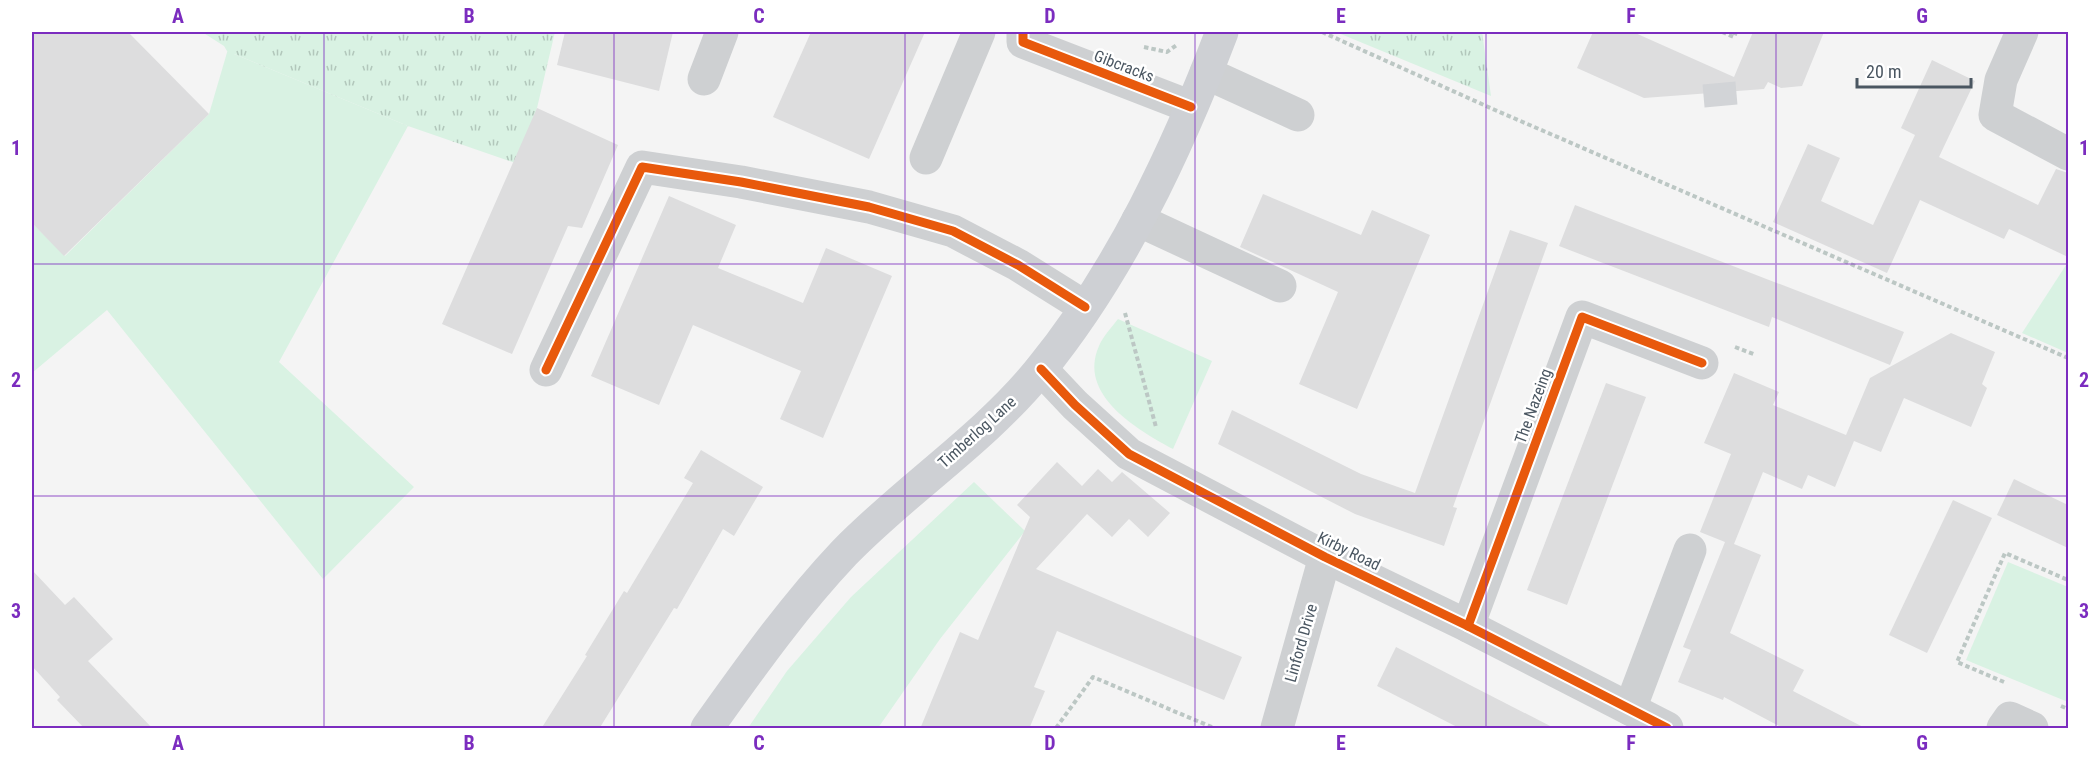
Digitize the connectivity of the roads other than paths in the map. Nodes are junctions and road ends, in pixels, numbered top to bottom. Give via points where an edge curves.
1 (722, 32) edge
2 (979, 32) edge
3 (1222, 32) edge
4 (2022, 32) edge
5 (1017, 36) edge
6 (1206, 73) junction
7 (704, 79) dead end
8 (1191, 107) junction
9 (1298, 115) dead end
10 (2068, 154) edge
11 (926, 158) dead end
12 (1138, 220) junction
13 (1280, 286) dead end
14 (1085, 307) junction
15 (1713, 353) road end
16 (1041, 369) junction
17 (546, 370) dead end
18 (1690, 550) dead end
19 (1325, 556) junction
20 (1468, 626) junction
21 (1630, 709) junction
22 (707, 729) edge
23 (1277, 729) edge
24 (1667, 729) edge
25 (2003, 729) edge
26 (2032, 729) edge

1 - 7 street
2 - 11 street
3 - 6 main road, Timberlog Lane
4 - 10 street via 2001,80 1995,116
5 - 8 street, Gibcracks
6 - 8 main road, Timberlog Lane
6 - 9 street
8 - 12 main road, Timberlog Lane
12 - 13 street
12 - 14 main road, Timberlog Lane
14 - 16 main road, Timberlog Lane
14 - 17 street via 953,231 858,204 642,167
15 - 20 street, The Nazeing via 1582,317
16 - 19 street, Kirby Road via 1129,454
16 - 22 main road, Timberlog Lane via 988,426 928,474 844,553 760,653
18 - 21 street
19 - 20 street, Kirby Road
19 - 23 street, Linford Drive
20 - 21 street, Kirby Road
21 - 24 street, Kirby Road
25 - 26 street via 2010,718

